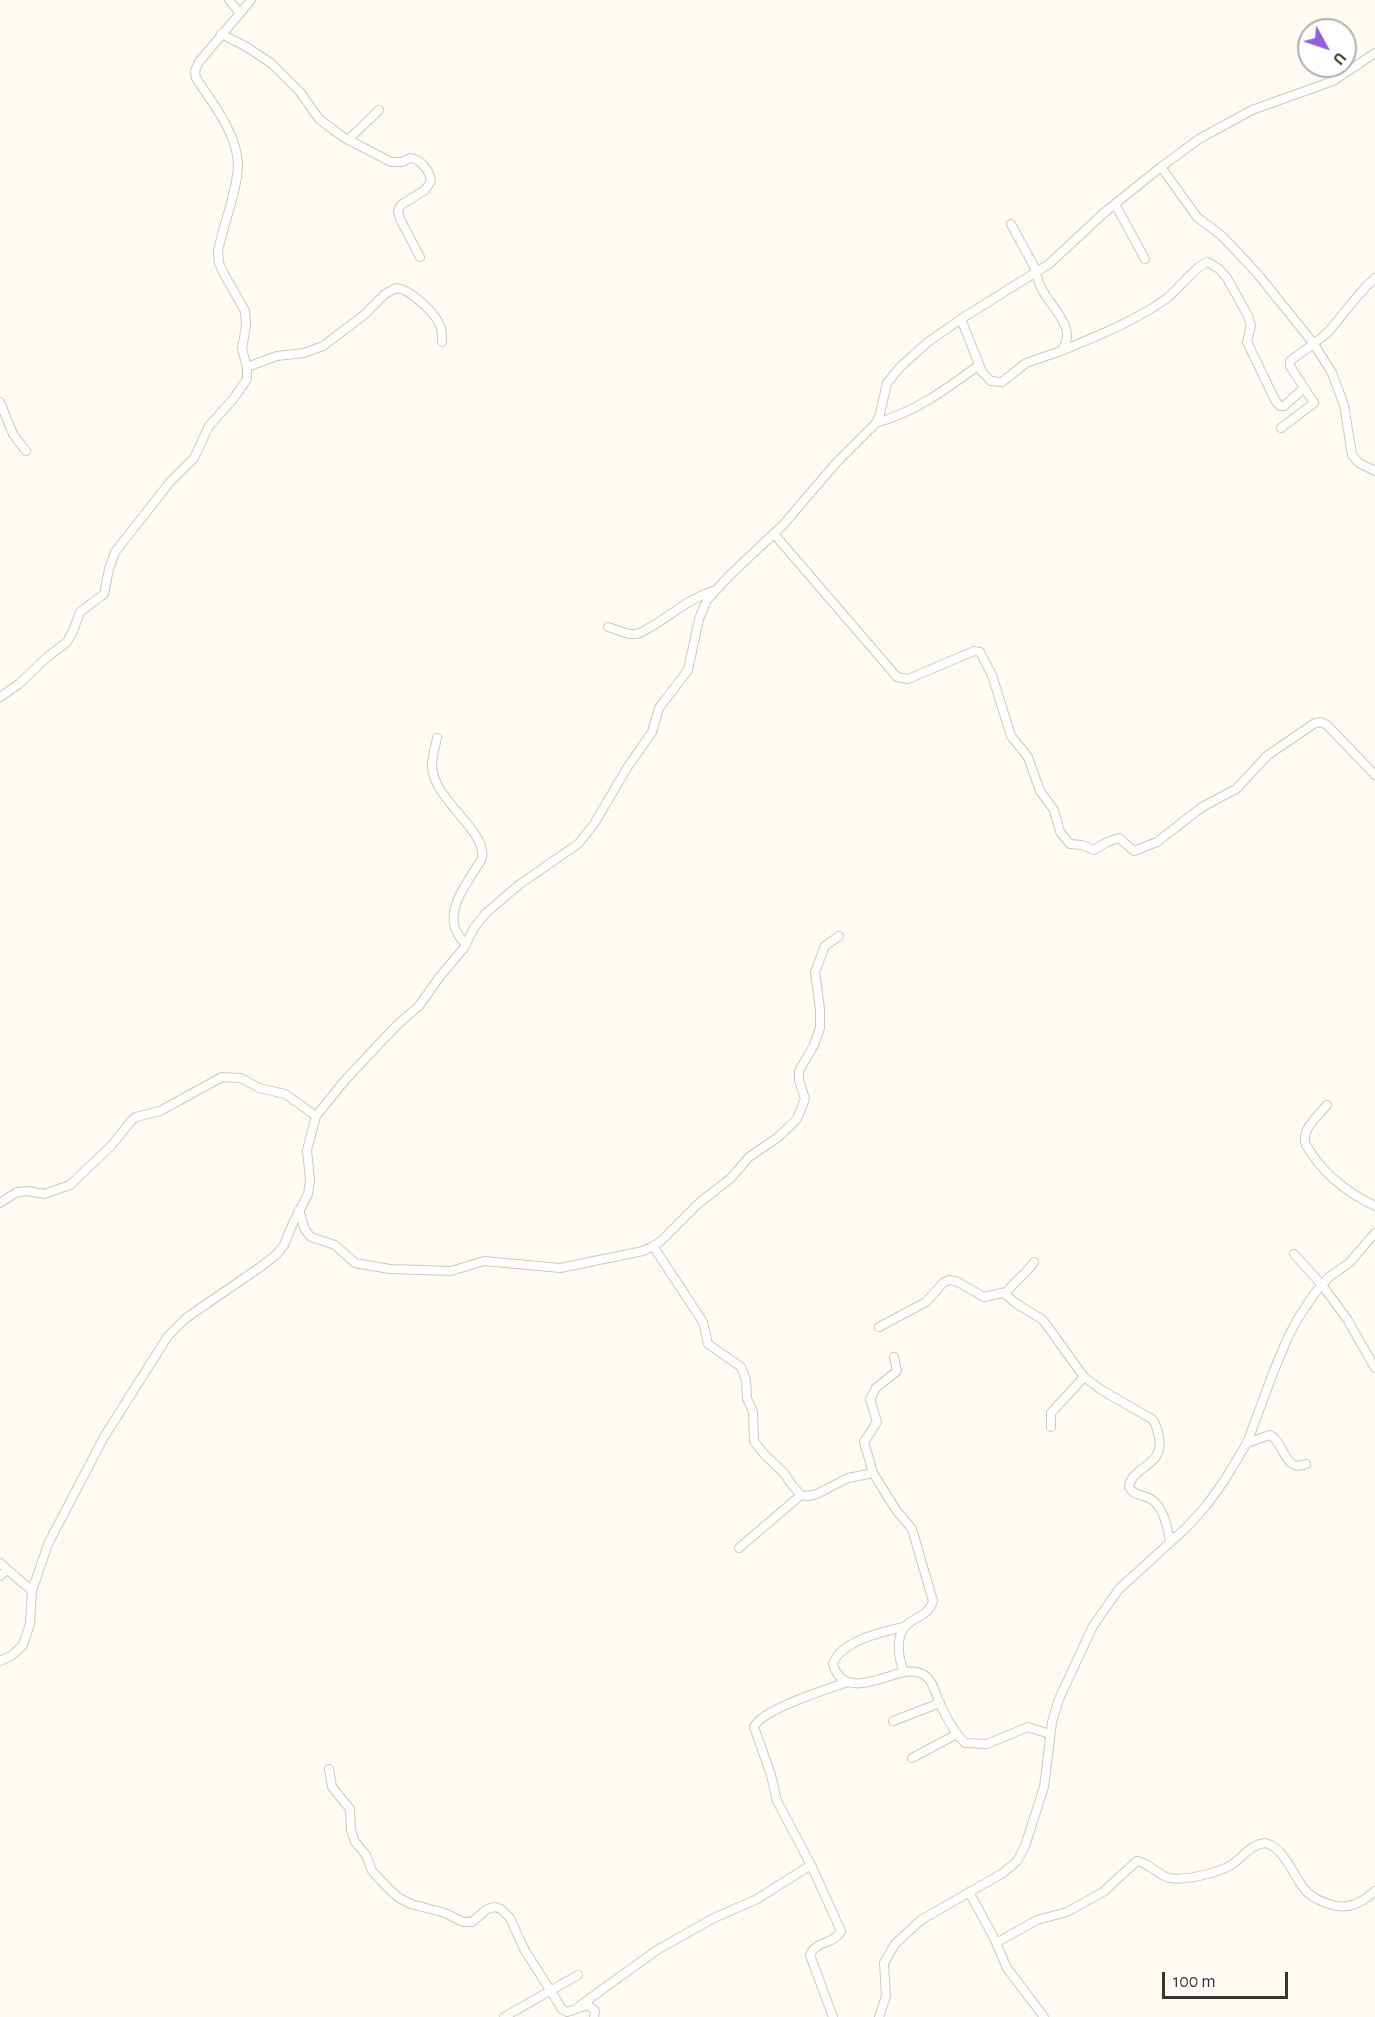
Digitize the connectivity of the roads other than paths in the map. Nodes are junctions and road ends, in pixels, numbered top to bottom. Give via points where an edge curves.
1 (229, 0) edge
2 (251, 0) edge
3 (239, 12) junction
4 (221, 34) junction
5 (1374, 55) edge
6 (379, 110) dead end
7 (348, 140) junction
8 (1161, 167) junction
9 (1115, 204) junction
10 (1011, 224) dead end
11 (420, 257) dead end
12 (1145, 259) dead end
13 (1036, 273) junction
14 (1375, 278) edge
15 (961, 319) junction
16 (442, 342) dead end
17 (1314, 344) junction
18 (1061, 351) junction
19 (979, 365) junction
20 (247, 368) junction
21 (1304, 388) junction
22 (0, 402) edge
23 (876, 423) junction
24 (1281, 428) dead end
25 (26, 451) dead end
26 (1374, 470) edge
27 (774, 534) junction
28 (714, 591) junction
29 (608, 627) dead end
30 (0, 697) edge
31 (437, 738) dead end
32 (1375, 775) edge
33 (839, 936) dead end
34 (466, 945) junction
35 (1327, 1105) dead end
36 (316, 1116) junction
37 (1, 1198) edge
38 (1375, 1206) edge
39 (299, 1210) junction
40 (1375, 1233) edge
41 (653, 1246) junction
42 (1294, 1254) dead end
43 (1034, 1262) dead end
44 (1322, 1285) junction
45 (1006, 1292) junction
46 (879, 1327) dead end
47 (894, 1357) dead end
48 (1375, 1368) edge
49 (1084, 1377) junction
50 (1052, 1426) dead end
51 (1246, 1443) junction
52 (1306, 1464) dead end
53 (873, 1473) junction
54 (801, 1495) junction
55 (1170, 1542) junction
56 (740, 1548) dead end
57 (0, 1563) edge
58 (3, 1573) edge
59 (32, 1591) junction
60 (903, 1627) junction
61 (0, 1661) edge
62 (904, 1672) junction
63 (848, 1682) junction
64 (940, 1703) junction
65 (893, 1721) dead end
66 (1048, 1733) junction
67 (957, 1734) junction
68 (912, 1758) dead end
69 (329, 1769) dead end
70 (811, 1865) junction
71 (1375, 1891) edge
72 (969, 1892) junction
73 (996, 1942) junction
74 (578, 1975) dead end
75 (551, 1990) junction
76 (578, 2007) junction
77 (504, 2017) edge
78 (594, 2017) edge
79 (833, 2017) edge
80 (879, 2017) edge
81 (1044, 2017) edge

1 - 3 street
2 - 3 street
3 - 4 street
4 - 7 street via 271,63 291,81 319,119
4 - 20 street via 195,71 226,125 236,152 236,180 218,251 219,263 245,311 242,349
5 - 8 street via 1333,81 1230,121
6 - 7 street
7 - 11 street via 396,163 415,158 429,173 430,185 398,211
8 - 9 street
8 - 17 street via 1197,217 1222,236 1256,272
9 - 12 street
9 - 13 street
10 - 13 street
13 - 15 street
13 - 18 street via 1044,294 1066,326 1067,339
14 - 17 street
15 - 19 street
15 - 23 street via 892,375
16 - 20 street via 441,327 432,313 409,292 396,288 323,346 277,356
17 - 21 street via 1289,363
17 - 26 street via 1338,387 1352,455 1361,465
18 - 19 street via 1026,363 998,383 987,379
18 - 21 street via 1144,313 1169,297 1208,262 1227,279 1248,316 1248,344 1275,400 1284,406
19 - 23 street via 929,401
20 - 30 street via 245,384 209,426 194,458 170,482 116,552 108,569 104,594 80,612 67,642
21 - 24 street via 1314,404
22 - 25 street via 13,434
23 - 27 street
27 - 28 street
27 - 32 street via 897,677 908,679 978,651 992,675 1011,736 1028,757 1041,795 1055,812 1062,836 1070,844 1094,850 1119,838 1131,850 1139,850 1157,842 1208,803 1232,792 1278,746 1321,722
28 - 29 street via 685,603 637,634
28 - 34 street via 699,619 688,670 659,708 652,732 594,824 578,844 494,906 479,921
31 - 34 street via 432,764 437,783 483,852 455,910 454,925
33 - 41 street via 825,946 815,972 820,1028 800,1071 805,1099 797,1119 749,1157 731,1178
34 - 36 street via 419,1006 346,1079
35 - 38 street via 1308,1128 1306,1145 1329,1176
36 - 37 street via 285,1094 259,1088 240,1078 222,1077 160,1111 131,1121 70,1185 44,1194 16,1192
36 - 39 street via 307,1150 308,1194
39 - 41 street via 311,1237 334,1245 356,1263 390,1269 451,1271 484,1261 560,1268
39 - 59 street via 277,1254 186,1318 168,1336 92,1458 48,1544
40 - 44 street via 1349,1263
41 - 54 street via 703,1322 708,1344 741,1367 753,1412 754,1441
42 - 44 street
43 - 45 street
44 - 48 street
44 - 51 street via 1288,1337
45 - 46 street via 984,1297 949,1280 926,1302
45 - 49 street via 1011,1301 1043,1320
47 - 53 street via 897,1371 876,1388 870,1399 877,1422 864,1442
49 - 50 street via 1051,1413
49 - 55 street via 1156,1425 1160,1449 1130,1481 1129,1487 1133,1493 1154,1501 1165,1519
51 - 52 street via 1270,1435 1293,1465
51 - 55 street via 1206,1506
53 - 54 street via 848,1478 817,1494
53 - 60 street via 912,1529 933,1598 927,1612
54 - 56 street
55 - 66 street via 1119,1589 1101,1612 1063,1688
57 - 58 street
58 - 59 street
59 - 61 street via 30,1624 23,1645
60 - 62 street via 899,1655
60 - 63 street via 846,1647 836,1657 834,1669
62 - 63 street via 862,1684
62 - 64 street via 918,1672 928,1678
63 - 70 street via 804,1696 764,1716 754,1727 777,1801
64 - 65 street
64 - 67 street
66 - 67 street via 1025,1728 987,1744 965,1743
66 - 72 street via 1046,1778 1022,1853 1010,1868
67 - 68 street
69 - 75 street via 332,1787 350,1809 355,1842 372,1871 395,1894 418,1907 463,1922 472,1922 490,1908 501,1909
70 - 76 street via 757,1899 657,1950
70 - 79 street via 840,1929 839,1935 814,1948 810,1955
71 - 73 street via 1347,1907 1320,1900 1305,1890 1275,1847 1265,1843 1251,1848 1231,1865 1185,1879 1168,1878 1137,1861 1103,1892
72 - 73 street
72 - 80 street via 921,1920 889,1952 884,1963 886,1996
73 - 81 street via 1007,1968
74 - 75 street
75 - 76 street via 565,2012
75 - 77 street
76 - 78 street via 591,2007

